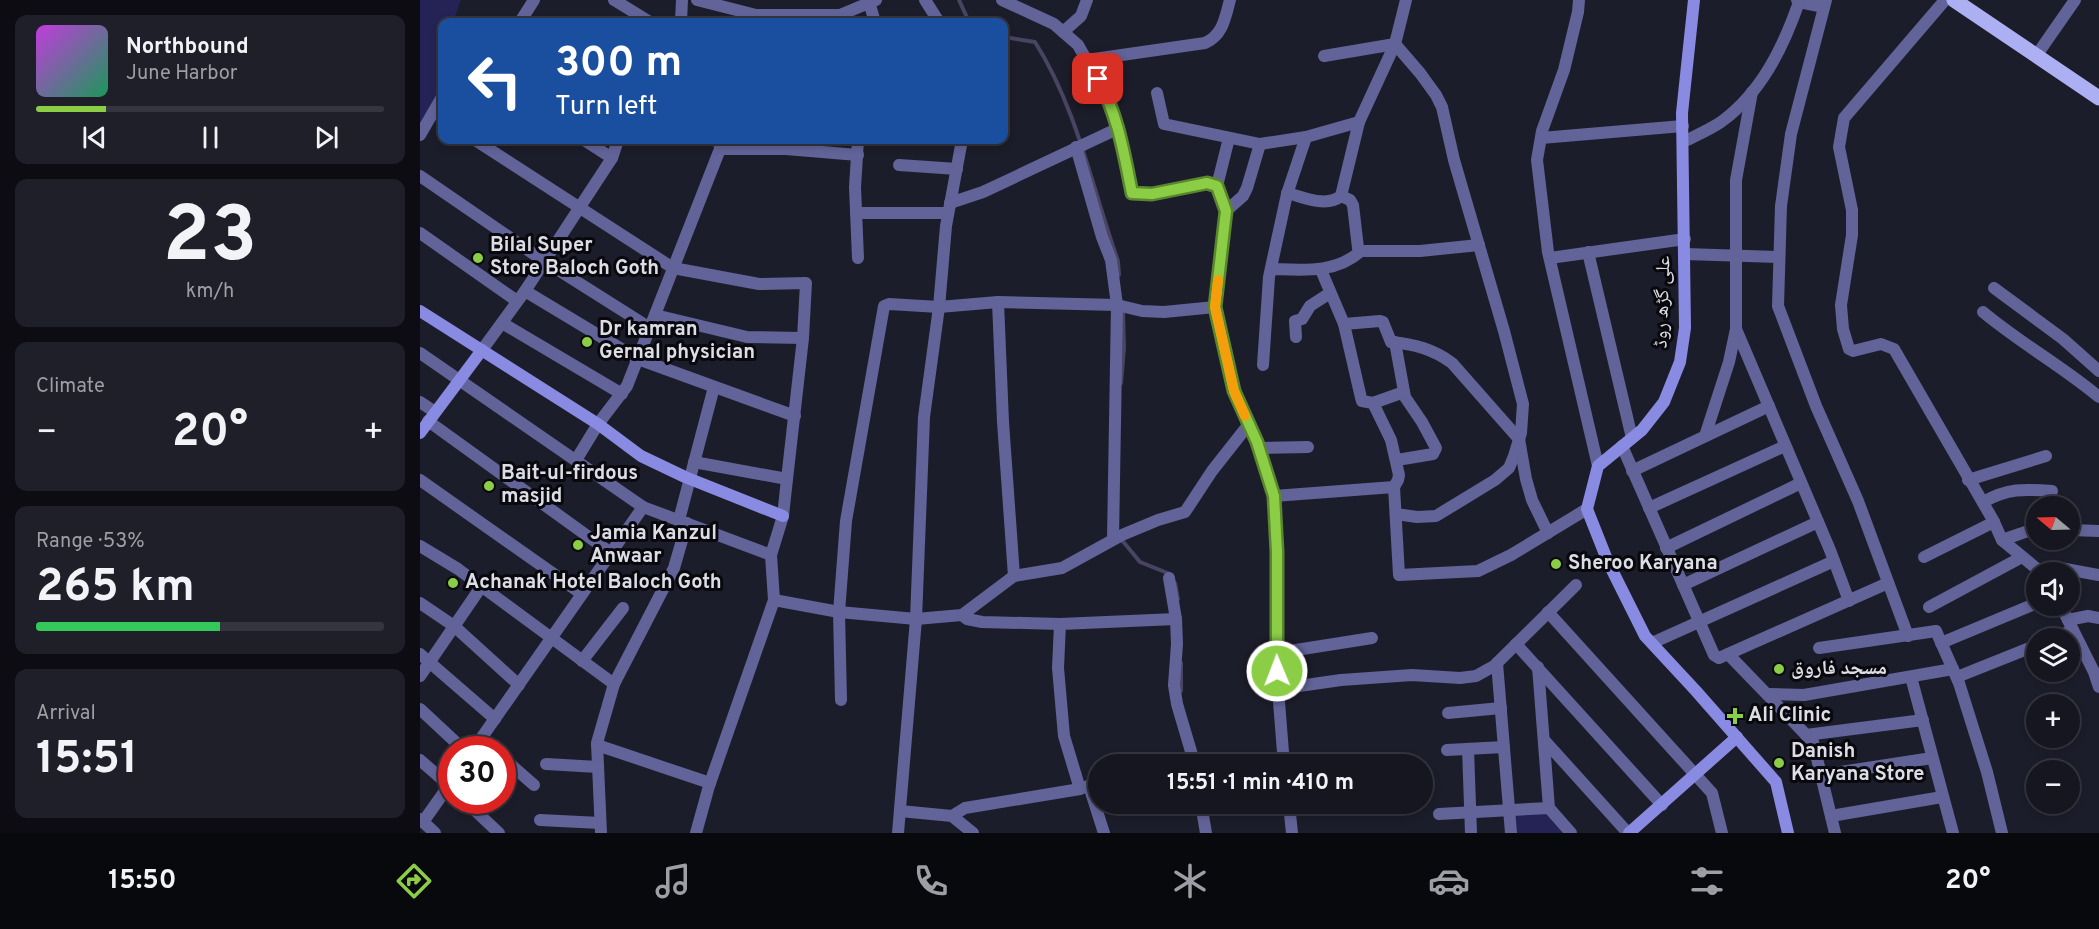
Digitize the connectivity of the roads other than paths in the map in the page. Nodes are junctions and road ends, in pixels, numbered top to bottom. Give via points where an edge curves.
1 (534, 0) edge
2 (614, 0) edge
3 (682, 0) edge
4 (698, 0) edge
5 (926, 0) edge
6 (1002, 0) edge
7 (1087, 0) edge
8 (1230, 0) edge
9 (1406, 0) edge
10 (1579, 0) edge
11 (1694, 0) edge
12 (1945, 0) edge
13 (1954, 0) edge
14 (2076, 0) edge
15 (872, 1) edge
16 (1798, 1) edge
17 (1825, 3) edge
18 (523, 18) edge
19 (642, 18) edge
20 (681, 18) edge
21 (753, 18) edge
22 (842, 18) edge
23 (874, 18) edge
24 (937, 18) edge
25 (1063, 32) junction
26 (1395, 44) junction
27 (1324, 56) dead end
28 (2036, 56) junction
29 (1087, 60) junction
30 (1752, 92) junction
31 (1157, 93) dead end
32 (2099, 98) edge
33 (438, 115) edge
34 (1359, 122) junction
35 (1683, 126) junction
36 (1119, 128) junction
37 (420, 135) edge
38 (1306, 137) junction
39 (1229, 138) junction
40 (1541, 138) junction
41 (1683, 142) junction
42 (482, 144) edge
43 (590, 144) edge
44 (617, 144) edge
45 (719, 144) edge
46 (858, 144) edge
47 (961, 144) edge
48 (1260, 144) junction
49 (1079, 145) junction
50 (858, 154) junction
51 (612, 158) junction
52 (898, 165) dead end
53 (957, 169) junction
54 (420, 176) edge
55 (1217, 186) junction
56 (1287, 194) junction
57 (1341, 196) junction
58 (580, 207) junction
59 (949, 208) junction
60 (1226, 211) junction
61 (856, 213) junction
62 (420, 232) edge
63 (1685, 239) junction
64 (1479, 245) junction
65 (1361, 251) junction
66 (1588, 252) junction
67 (1685, 254) junction
68 (1734, 256) junction
69 (858, 258) dead end
70 (1550, 258) junction
71 (1778, 258) junction
72 (544, 261) junction
73 (673, 268) junction
74 (1271, 269) junction
75 (1321, 270) junction
76 (1994, 288) dead end
77 (1330, 293) junction
78 (521, 296) junction
79 (999, 302) junction
80 (1120, 306) junction
81 (1215, 307) junction
82 (939, 308) junction
83 (420, 310) edge
84 (1983, 312) dead end
85 (655, 315) junction
86 (502, 323) junction
87 (1344, 324) junction
88 (650, 328) junction
89 (1736, 329) junction
90 (1296, 337) dead end
91 (803, 338) junction
92 (1395, 342) junction
93 (482, 350) junction
94 (420, 353) edge
95 (638, 359) junction
96 (1263, 365) dead end
97 (2099, 371) edge
98 (459, 380) junction
99 (714, 387) junction
100 (1404, 392) junction
101 (621, 393) junction
102 (2099, 397) edge
103 (420, 402) edge
104 (1372, 403) junction
105 (1768, 406) junction
106 (432, 416) junction
107 (795, 416) junction
108 (598, 424) junction
109 (1249, 424) junction
110 (420, 433) edge
111 (1705, 436) junction
112 (1519, 439) junction
113 (1627, 442) junction
114 (1785, 446) junction
115 (1308, 447) dead end
116 (1258, 448) junction
117 (2046, 456) dead end
118 (576, 460) junction
119 (1397, 460) junction
120 (694, 462) junction
121 (1598, 466) junction
122 (1632, 471) junction
123 (690, 479) junction
124 (788, 479) junction
125 (420, 480) edge
126 (1968, 480) junction
127 (1801, 483) junction
128 (1394, 487) junction
129 (2052, 491) dead end
130 (1274, 496) junction
131 (1983, 502) junction
132 (643, 507) junction
133 (1649, 508) junction
134 (1587, 509) junction
135 (1396, 514) junction
136 (783, 516) junction
137 (683, 522) junction
138 (1818, 522) junction
139 (1994, 522) junction
140 (2080, 530) edge
141 (2099, 531) edge
142 (1548, 532) junction
143 (2026, 532) edge
144 (1116, 538) junction
145 (2002, 540) junction
146 (420, 546) edge
147 (1666, 548) junction
148 (611, 553) junction
149 (771, 555) junction
150 (1924, 557) dead end
151 (2022, 557) junction
152 (1834, 561) junction
153 (2028, 562) edge
154 (2080, 572) edge
155 (2099, 575) edge
156 (1014, 576) junction
157 (1169, 578) dead end
158 (1888, 584) junction
159 (1576, 585) dead end
160 (1683, 585) junction
161 (481, 587) junction
162 (582, 594) junction
163 (774, 600) junction
164 (1849, 601) junction
165 (420, 603) edge
166 (1929, 607) dead end
167 (623, 608) dead end
168 (2026, 608) edge
169 (839, 612) junction
170 (1548, 612) junction
171 (962, 615) junction
172 (2066, 616) edge
173 (2099, 618) edge
174 (916, 619) junction
175 (1176, 619) junction
176 (1699, 622) junction
177 (1060, 624) junction
178 (2071, 625) junction
179 (454, 626) junction
180 (2067, 628) edge
181 (1908, 636) junction
182 (1372, 638) dead end
183 (551, 639) junction
184 (1652, 643) junction
185 (1941, 643) junction
186 (1516, 644) junction
187 (1819, 648) dead end
188 (2026, 649) edge
189 (1277, 652) junction
190 (1728, 654) junction
191 (425, 658) edge
192 (582, 661) junction
193 (1497, 663) junction
194 (1538, 668) junction
195 (2097, 672) edge
196 (1955, 673) junction
197 (420, 676) edge
198 (1911, 677) junction
199 (614, 684) junction
200 (519, 685) junction
201 (2099, 687) edge
202 (1278, 689) junction
203 (1767, 694) junction
204 (841, 700) dead end
205 (1501, 708) junction
206 (420, 709) edge
207 (1448, 713) dead end
208 (495, 719) junction
209 (1923, 720) junction
210 (1806, 735) junction
211 (449, 736) edge
212 (483, 736) edge
213 (1737, 737) junction
214 (1544, 740) junction
215 (597, 745) junction
216 (1504, 747) junction
217 (1468, 749) junction
218 (1446, 750) dead end
219 (1193, 754) edge
220 (1283, 754) edge
221 (1932, 758) junction
222 (420, 760) edge
223 (546, 764) dead end
224 (598, 767) junction
225 (516, 769) edge
226 (438, 775) edge
227 (1695, 775) junction
228 (1821, 775) junction
229 (710, 783) junction
230 (1088, 784) edge
231 (534, 785) dead end
232 (1088, 786) edge
233 (1942, 796) junction
234 (438, 801) edge
235 (1662, 805) junction
236 (1549, 808) junction
237 (1509, 810) junction
238 (900, 811) junction
239 (1470, 813) junction
240 (479, 814) edge
241 (1098, 814) edge
242 (1203, 814) edge
243 (1290, 814) edge
244 (1440, 814) dead end
245 (952, 816) junction
246 (1831, 816) junction
247 (422, 820) edge
248 (540, 820) dead end
249 (601, 828) edge
250 (971, 832) edge
251 (435, 833) edge
252 (499, 833) edge
253 (696, 833) edge
254 (898, 833) edge
255 (1104, 833) edge
256 (1206, 833) edge
257 (1292, 833) edge
258 (1471, 833) edge
259 (1511, 833) edge
260 (1571, 833) edge
261 (1628, 833) edge
262 (1722, 833) edge
263 (1788, 833) edge
264 (1835, 833) edge
265 (1953, 833) edge
266 (2002, 833) edge

1 - 18 street
2 - 19 street
3 - 20 street
4 - 21 street
5 - 24 street
6 - 25 street
7 - 25 street via 1081,16
8 - 29 street via 1220,32 1205,43
9 - 26 street
10 - 40 street via 1564,70
11 - 35 main road, علی گڑھ روڈ
12 - 126 street via 1844,118 1839,147 1852,210 1852,235 1841,305 1849,349 1881,344 1894,349
13 - 28 main road
14 - 28 street
15 - 22 street
15 - 23 street
16 - 17 street
16 - 30 street via 1774,63
17 - 71 street via 1791,134
25 - 29 street
26 - 27 street
26 - 34 street
26 - 64 street via 1442,108
28 - 32 main road
29 - 36 street
30 - 41 street via 1720,123
30 - 68 street via 1736,180
31 - 39 street via 1164,124
33 - 37 street
34 - 38 street
34 - 57 street
35 - 40 street
35 - 41 main road, علی گڑھ روڈ
36 - 49 street
36 - 55 street via 1132,193 1152,194 1207,183
38 - 48 street
38 - 56 street
39 - 48 street
39 - 55 street
40 - 70 street via 1537,160
41 - 63 main road, علی گڑھ روڈ
42 - 58 street
43 - 51 street
44 - 51 street
45 - 50 street
45 - 73 street
46 - 50 street
47 - 53 street
48 - 60 street via 1243,196
49 - 59 street
49 - 80 street
50 - 61 street
51 - 58 street
52 - 53 street
53 - 59 street
54 - 72 street
55 - 60 street
56 - 57 street via 1323,202
56 - 74 street
57 - 65 street via 1353,205
58 - 72 street
58 - 73 street
59 - 61 street
59 - 82 street
60 - 81 street
61 - 69 street
62 - 78 street
63 - 66 street
63 - 67 main road, علی گڑھ روڈ
64 - 65 street
64 - 112 street via 1523,404
65 - 75 street
66 - 70 street
66 - 113 street
67 - 68 street
67 - 113 main road, علی گڑھ روڈ via 1685,327 1680,362 1664,402
68 - 71 street
68 - 89 street
70 - 121 street
71 - 158 street via 1778,306
72 - 78 street
72 - 88 street
73 - 85 street
73 - 91 street via 759,285 806,283
74 - 75 street
74 - 96 street
75 - 77 street
76 - 97 street
77 - 87 street
77 - 90 street via 1295,321
78 - 86 street
78 - 95 street
79 - 80 street
79 - 82 street
79 - 156 street
80 - 81 street via 1164,312
80 - 144 street
81 - 109 street via 1234,391
82 - 169 street via 889,304 883,309 846,520
82 - 174 street via 924,417
83 - 93 main road
84 - 102 street
85 - 88 street
85 - 91 street via 747,337
86 - 93 street
86 - 101 street
87 - 92 street via 1383,322 1389,340
87 - 104 street via 1361,399
88 - 95 street
89 - 105 street
89 - 111 street
91 - 107 street
92 - 100 street
92 - 112 street via 1419,346 1452,363
93 - 98 main road
93 - 108 main road
94 - 98 street
95 - 99 street
95 - 101 street
98 - 106 main road
98 - 118 street
99 - 107 street
99 - 120 street
100 - 104 street
100 - 119 street via 1436,448 1433,454
101 - 108 street
103 - 106 street
104 - 119 street
105 - 111 street
105 - 114 street
106 - 110 main road
106 - 148 street
107 - 124 street
108 - 118 street
108 - 123 main road via 641,456
109 - 116 street
109 - 144 street via 1185,512
111 - 122 street
112 - 135 street via 1509,468 1470,496 1436,516
112 - 142 street via 1532,500
113 - 121 main road, علی گڑھ روڈ
113 - 122 street
114 - 127 street
114 - 133 street
115 - 116 street
116 - 130 street
117 - 126 street
118 - 132 street
119 - 128 street via 1398,480
120 - 123 street
120 - 124 street
121 - 134 main road
122 - 133 street
123 - 136 main road
123 - 137 street
124 - 136 street
125 - 162 street
126 - 131 street
127 - 138 street
127 - 147 street
128 - 130 street
128 - 135 street
129 - 131 street via 2011,490
130 - 189 street
131 - 139 street
132 - 137 street
132 - 148 street
133 - 147 street
134 - 142 street
134 - 184 main road via 1608,562
135 - 142 street via 1399,575 1478,571
136 - 149 street
137 - 149 street
137 - 199 street via 674,568
138 - 152 street
138 - 160 street
139 - 145 street
139 - 150 street
140 - 141 street
143 - 145 street
144 - 156 street via 1062,568
145 - 151 street
146 - 161 street
147 - 160 street
148 - 162 street
149 - 163 street
151 - 153 street
151 - 166 street
152 - 164 street
152 - 176 street
154 - 155 street
156 - 171 street
157 - 175 street
158 - 164 street
158 - 181 street
159 - 170 street
160 - 176 street
161 - 179 street
161 - 183 street
162 - 183 street
163 - 169 street
163 - 229 street
164 - 190 street
165 - 179 street
167 - 192 street
168 - 185 street
169 - 174 street
169 - 204 street
170 - 186 street
170 - 227 street
171 - 174 street
171 - 177 street via 982,622
172 - 178 street
173 - 178 street via 2088,616
174 - 238 street
175 - 177 street
175 - 219 street via 1174,685
176 - 184 street
176 - 190 street via 1714,656
177 - 230 street via 1058,668 1064,736
178 - 180 street
178 - 195 street
179 - 191 street
179 - 200 street
181 - 185 street via 1936,631
181 - 187 street
182 - 189 street
183 - 192 street
183 - 200 street
184 - 213 main road
185 - 196 street
186 - 193 street
186 - 194 street
188 - 196 street
189 - 202 street
190 - 203 street
191 - 197 street
191 - 208 street
192 - 199 street
193 - 202 street via 1476,676 1460,678 1412,675
193 - 205 street
194 - 214 street
194 - 235 street
195 - 201 street
196 - 198 street
196 - 266 street
198 - 203 street via 1804,695
198 - 209 street
199 - 215 street
200 - 208 street
202 - 220 street
203 - 210 street
205 - 207 street
205 - 216 street
206 - 211 street
208 - 212 street
209 - 210 street
209 - 221 street
210 - 228 street via 1813,742
213 - 227 main road
213 - 263 main road via 1776,783
214 - 236 street
214 - 261 street
215 - 224 street
215 - 229 street
216 - 217 street
216 - 237 street
217 - 218 street
217 - 239 street
221 - 228 street
221 - 233 street
222 - 226 street
223 - 224 street
224 - 249 street
225 - 231 street
227 - 235 main road
227 - 262 street via 1712,793
228 - 246 street
229 - 253 street
232 - 245 street via 965,808
233 - 246 street
233 - 265 street
234 - 247 street
235 - 261 main road
236 - 237 street
236 - 260 street
237 - 239 street
237 - 259 street
238 - 245 street
238 - 254 street
239 - 244 street
239 - 258 street
240 - 252 street
241 - 255 street
242 - 256 street
243 - 257 street
245 - 250 street
246 - 264 street
247 - 251 street
248 - 249 street

